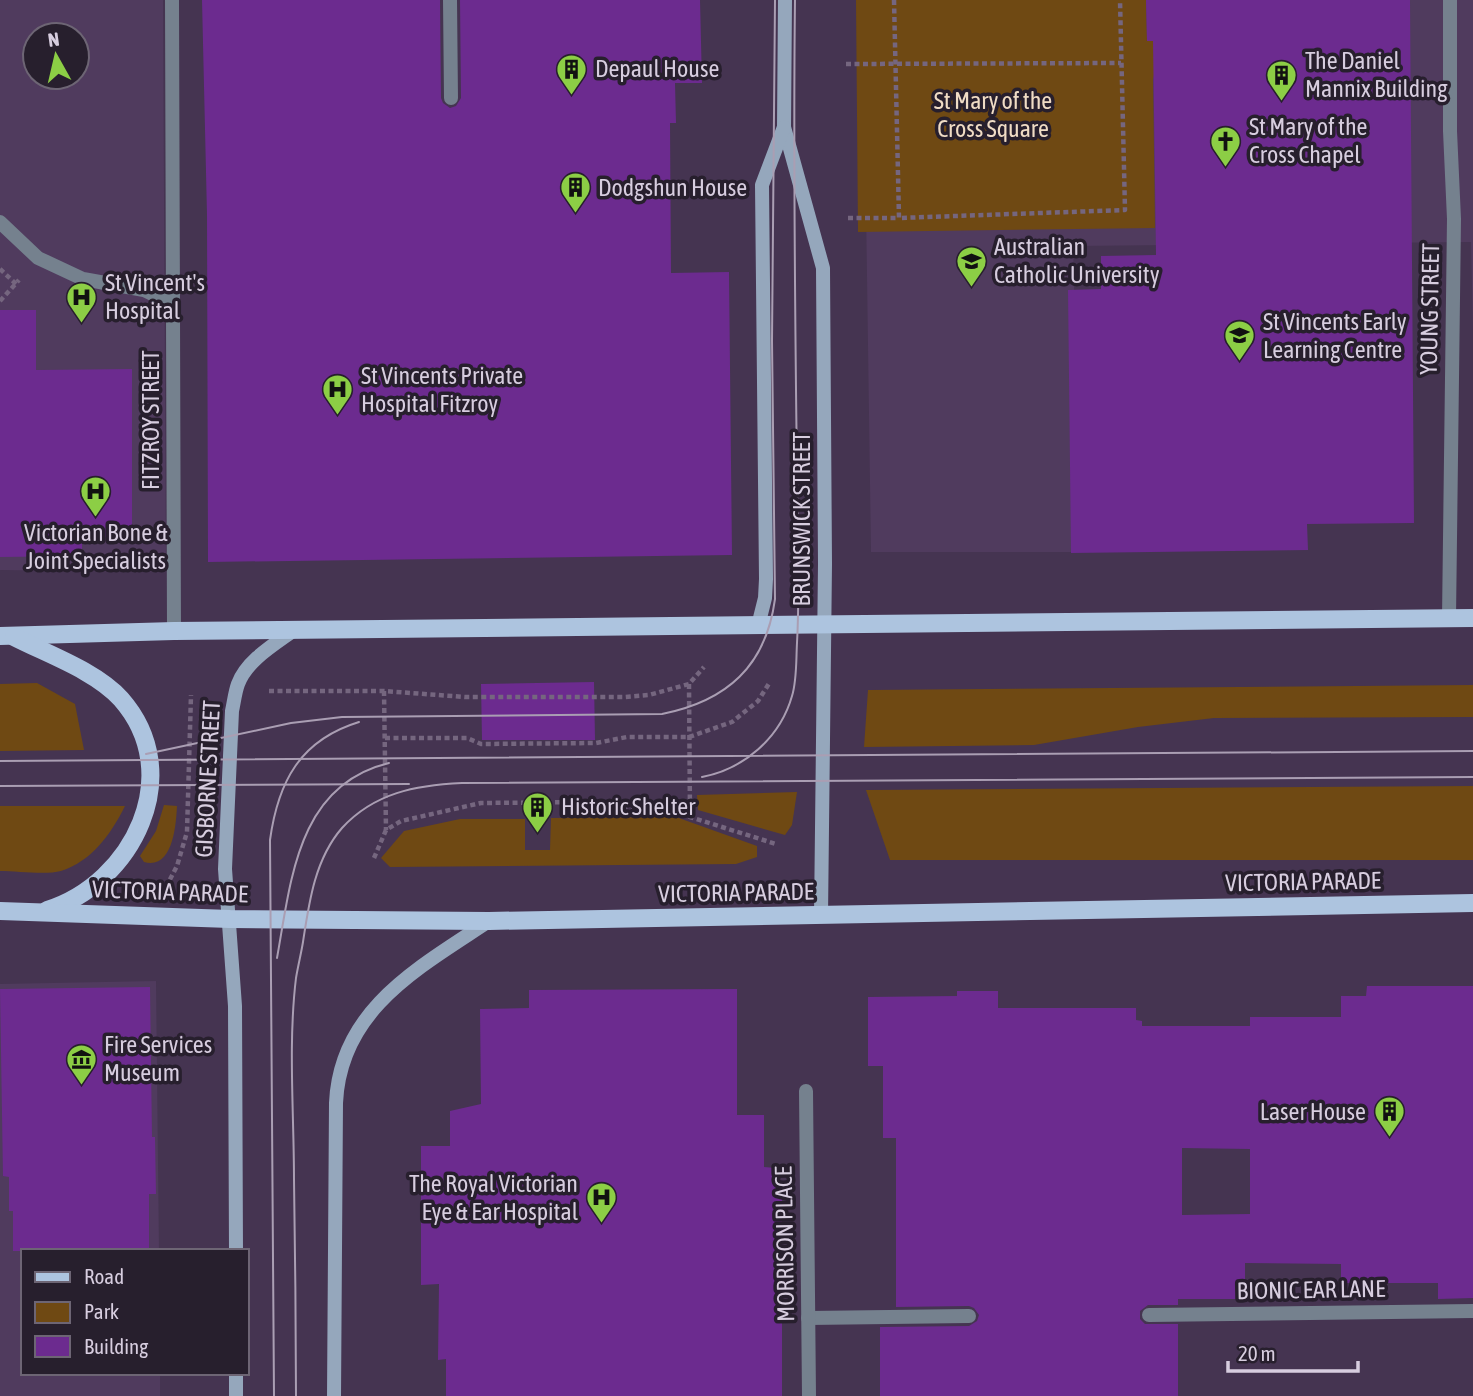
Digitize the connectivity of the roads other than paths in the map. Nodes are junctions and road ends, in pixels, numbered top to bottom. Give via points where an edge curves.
1 (172, 0) edge
2 (450, 0) edge
3 (785, 0) edge
4 (1450, 0) edge
5 (451, 98) dead end
6 (784, 127) junction
7 (0, 222) edge
8 (173, 304) junction
9 (1449, 618) junction
10 (1473, 618) edge
11 (824, 625) junction
12 (758, 626) junction
13 (294, 629) junction
14 (174, 631) junction
15 (5, 636) edge
16 (1473, 903) edge
17 (0, 911) edge
18 (37, 913) junction
19 (821, 916) junction
20 (230, 919) junction
21 (489, 921) junction
22 (806, 1091) dead end
23 (236, 1249) edge
24 (1473, 1311) edge
25 (1149, 1315) dead end
26 (969, 1316) dead end
27 (808, 1318) junction
28 (236, 1375) edge
29 (236, 1396) edge
30 (334, 1396) edge
31 (808, 1396) edge

1 - 8 street, FITZROY STREET
2 - 5 street
3 - 6 street, BRUNSWICK STREET
4 - 9 street, YOUNG STREET via 1454,219
6 - 11 street, BRUNSWICK STREET via 823,268
6 - 12 street, BRUNSWICK STREET via 762,185 766,569
7 - 8 street via 38,258 83,279 144,290
8 - 14 street, FITZROY STREET
9 - 10 main road
9 - 11 main road
11 - 12 main road
11 - 19 street, BRUNSWICK STREET
12 - 13 main road
13 - 14 main road
13 - 20 street, GISBORNE STREET via 253,661 235,692 225,869
14 - 15 main road
15 - 18 main road via 103,683 134,717 149,760 147,808 136,834 109,870 82,893
16 - 19 main road, VICTORIA PARADE
17 - 18 main road, VICTORIA PARADE
18 - 20 main road, VICTORIA PARADE
19 - 21 main road, VICTORIA PARADE
20 - 21 main road, VICTORIA PARADE
20 - 23 street, GISBORNE STREET
21 - 30 street via 383,998 355,1034 341,1063 335,1102
22 - 27 street, MORRISON PLACE
24 - 25 street, BIONIC EAR LANE
26 - 27 street
27 - 31 street, MORRISON PLACE
28 - 29 street

